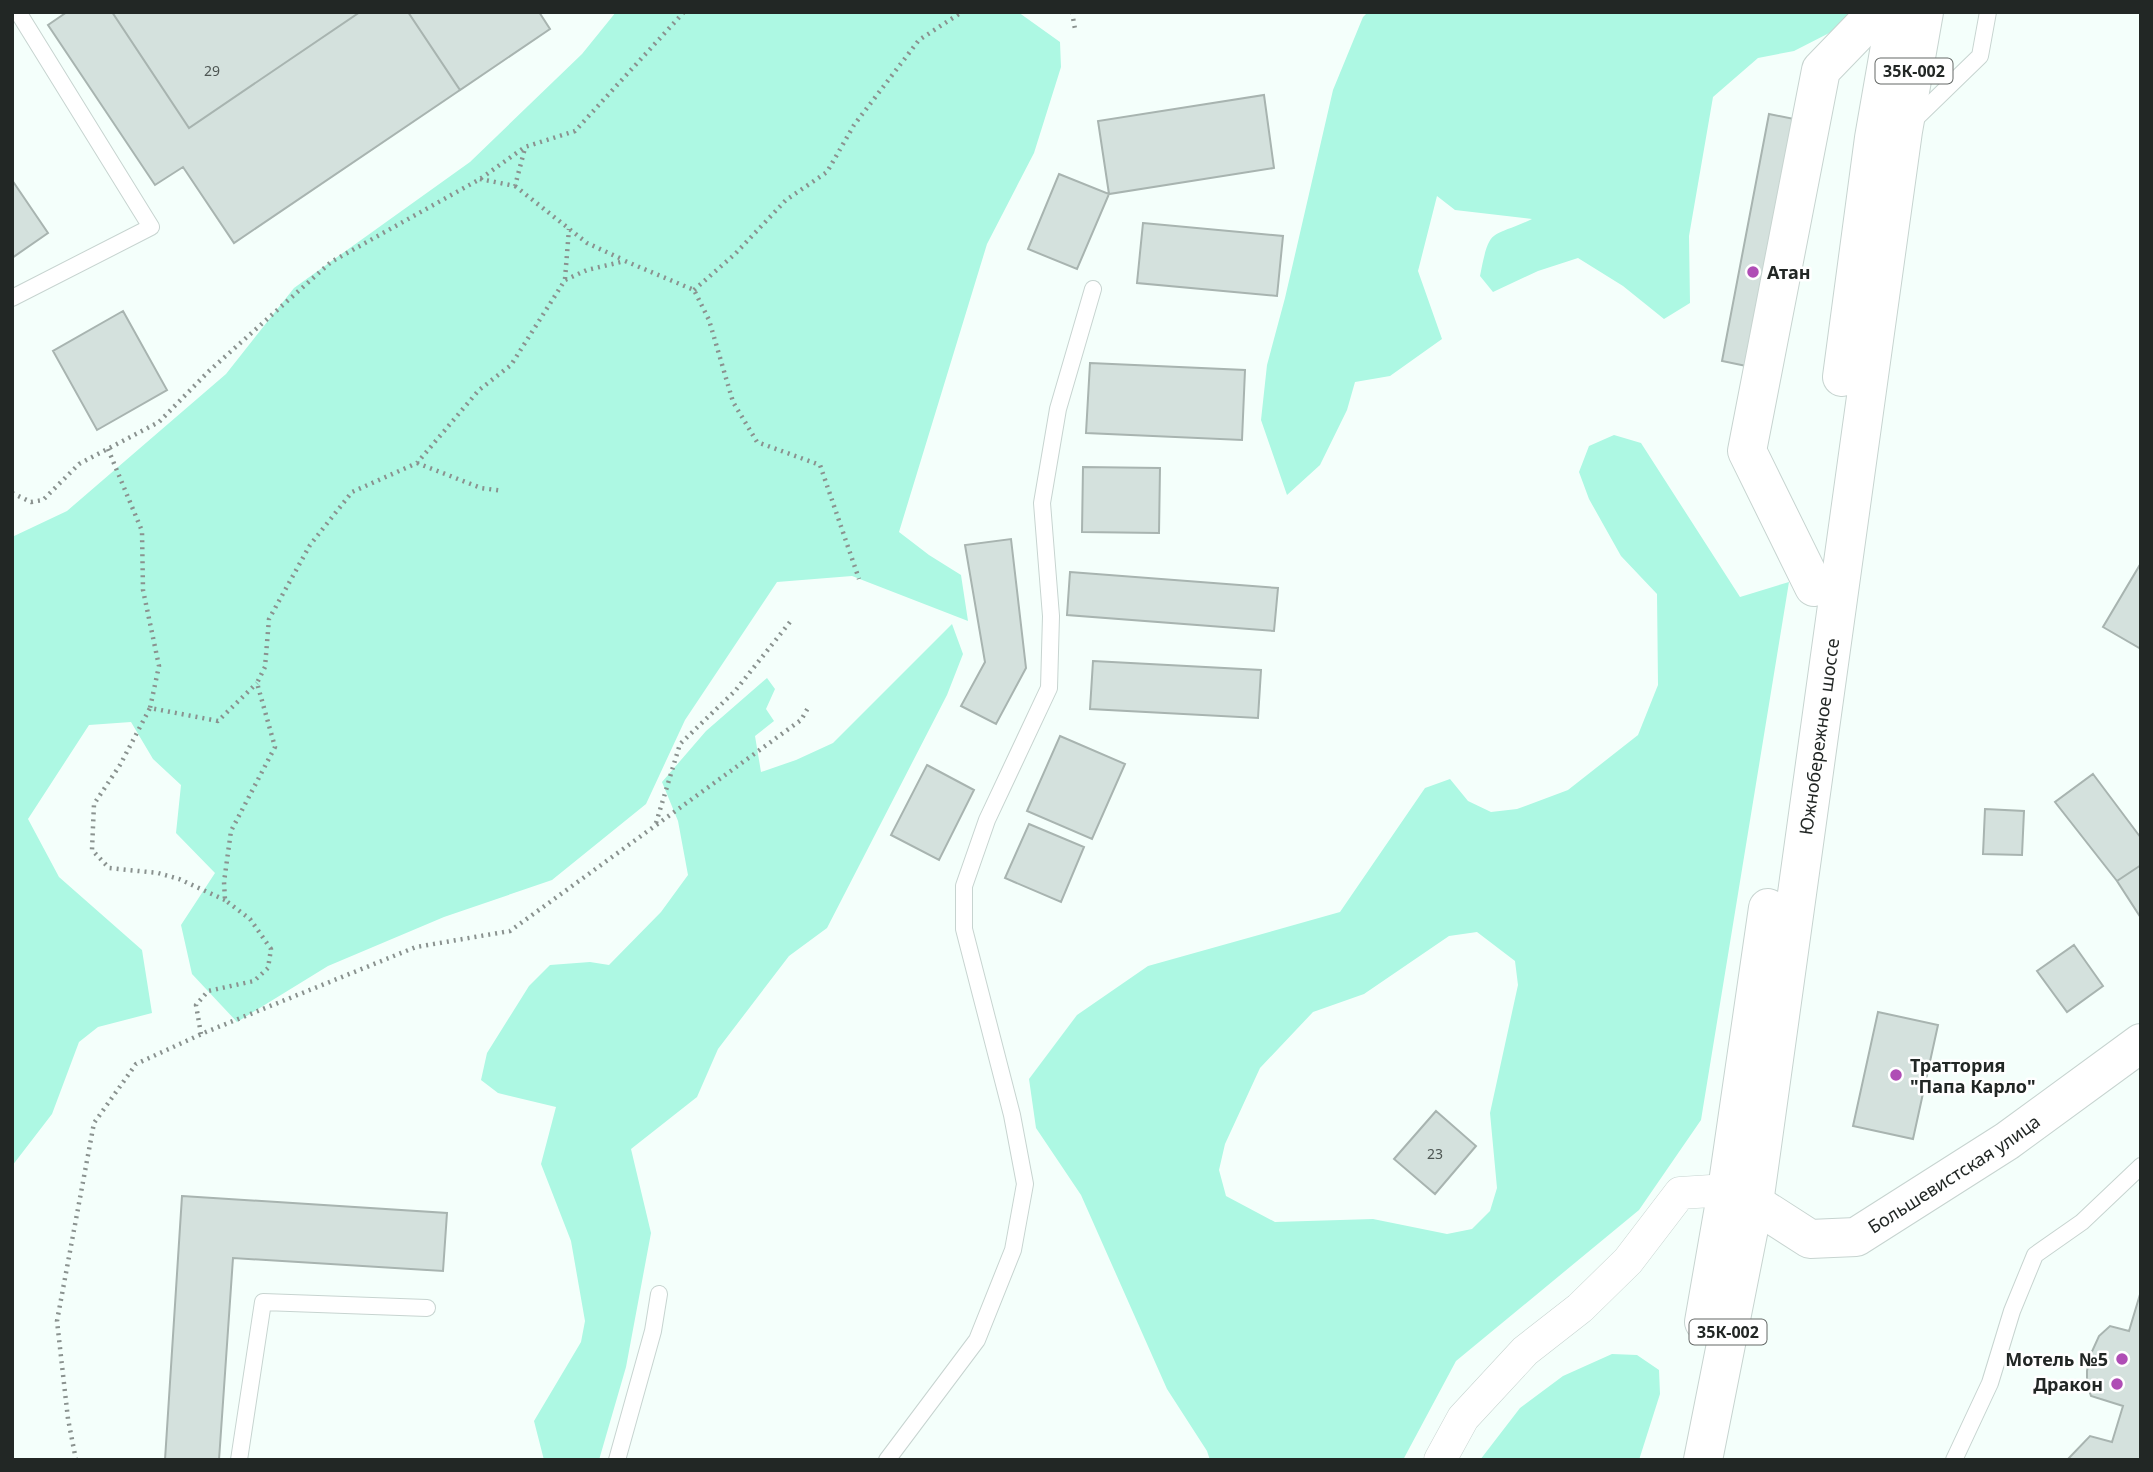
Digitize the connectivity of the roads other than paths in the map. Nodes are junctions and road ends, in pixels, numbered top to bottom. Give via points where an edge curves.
1 (18, 12) edge
2 (1877, 12) edge
3 (1896, 12) edge
4 (1924, 12) edge
5 (1988, 12) edge
6 (1903, 131) junction
7 (1093, 289) dead end
8 (12, 298) edge
9 (1814, 586) junction
10 (2141, 1043) edge
11 (2141, 1166) edge
12 (1740, 1197) junction
13 (659, 1294) dead end
14 (427, 1308) dead end
15 (239, 1460) edge
16 (617, 1460) edge
17 (887, 1460) edge
18 (1440, 1460) edge
19 (1679, 1460) edge
20 (1703, 1460) edge
21 (1954, 1460) edge

1 - 8 lane via 151,227
2 - 9 main road via 1821,69 1747,451
3 - 9 main road, Южнобережное шоссе / 35К-002 via 1874,138
4 - 6 main road, Южнобережное шоссе / 35К-002
5 - 6 lane via 1980,56
6 - 12 main road, Южнобережное шоссе
7 - 17 lane via 1058,410 1042,503 1051,616 1049,688 987,820 964,886 964,929 1025,1184 1013,1250 977,1340
9 - 12 main road, Южнобережное шоссе
10 - 12 main road, Большевистская улица via 2007,1141 1856,1237 1810,1239
11 - 21 lane via 2082,1222 2035,1255 2011,1311 1990,1382
12 - 18 street via 1680,1193 1628,1261 1580,1308 1525,1351 1463,1418
12 - 19 main road, Южнобережное шоссе
12 - 20 main road, Южнобережное шоссе / 35К-002
13 - 16 lane
14 - 15 lane via 263,1302

